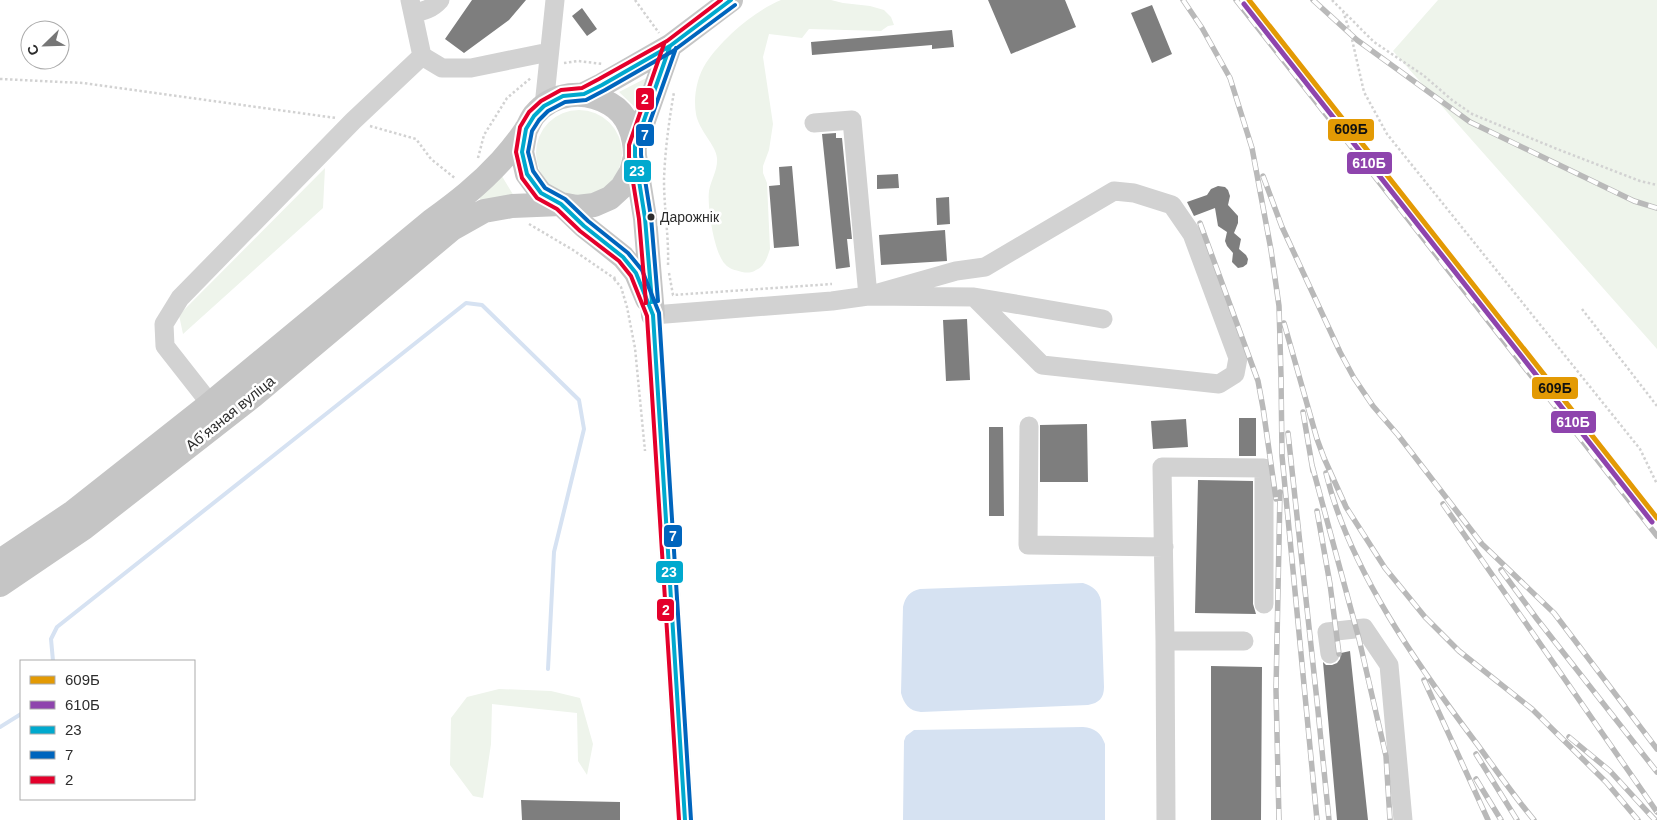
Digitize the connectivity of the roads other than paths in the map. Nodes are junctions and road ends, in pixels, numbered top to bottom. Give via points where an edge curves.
1 (440, 0) edge
2 (555, 0) edge
3 (731, 0) edge
4 (411, 6) edge
5 (662, 42) junction
6 (422, 56) junction
7 (548, 59) junction
8 (584, 94) junction
9 (544, 106) junction
10 (814, 123) dead end
11 (526, 129) junction
12 (635, 151) junction
13 (561, 204) junction
14 (442, 225) junction
15 (868, 296) junction
16 (974, 297) junction
17 (653, 315) junction
18 (1103, 319) dead end
19 (205, 397) dead end
20 (1029, 426) dead end
21 (1164, 547) junction
22 (0, 561) edge
23 (0, 586) edge
24 (1264, 604) dead end
25 (1165, 641) junction
26 (1244, 641) dead end
27 (1330, 654) dead end
28 (685, 820) edge
29 (1166, 820) edge
30 (1404, 820) edge

1 - 4 street via 426,11
2 - 7 street
3 - 5 main road
4 - 6 street
5 - 8 main road
5 - 12 main road
6 - 7 street via 442,68
6 - 19 street via 180,298 164,324 165,346
7 - 9 street
8 - 9 main road via 563,96
8 - 12 main road via 613,105 624,117 632,130
9 - 11 main road
10 - 15 street via 852,120
11 - 13 main road via 522,152 527,174 541,193
11 - 14 main road
12 - 13 main road via 631,172 610,198 578,207
12 - 17 main road via 645,218
13 - 14 main road via 512,206 484,211
13 - 17 main road via 623,257 625,276
14 - 22 main road, Абʼязная вуліца via 73,512
14 - 23 main road, Абʼязная вуліца via 252,396 84,528
15 - 16 street
15 - 16 street via 956,271 985,267 1114,191 1134,192 1172,205 1192,234 1238,358 1235,374 1219,384 1042,365
15 - 17 street
16 - 18 street
17 - 28 street
20 - 21 street via 1028,545
21 - 24 street via 1162,467 1264,468
21 - 25 street
25 - 26 street
25 - 29 street
27 - 30 street via 1327,632 1364,628 1389,665

